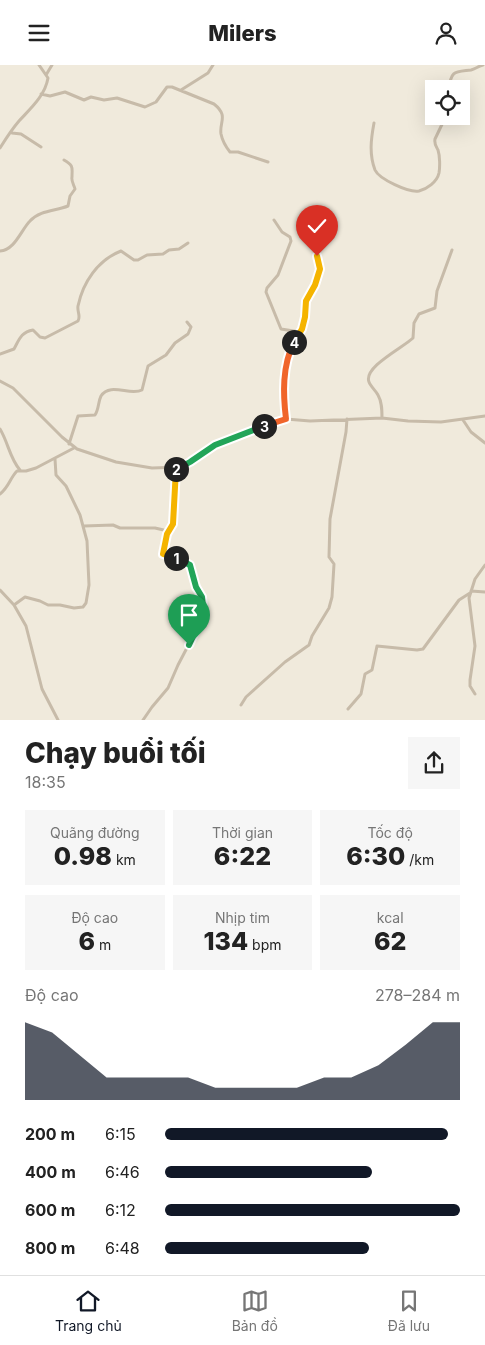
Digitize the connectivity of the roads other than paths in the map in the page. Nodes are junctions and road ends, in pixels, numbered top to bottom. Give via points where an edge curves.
1 (39, 65) edge
2 (52, 65) edge
3 (213, 65) edge
4 (482, 65) edge
5 (46, 75) junction
6 (450, 80) edge
7 (181, 90) junction
8 (41, 94) junction
9 (374, 123) dead end
10 (442, 125) edge
11 (12, 133) junction
12 (41, 147) dead end
13 (0, 148) edge
14 (64, 160) dead end
15 (268, 162) dead end
16 (274, 220) dead end
17 (188, 243) dead end
18 (452, 250) dead end
19 (0, 251) edge
20 (317, 256) dead end
21 (187, 322) dead end
22 (300, 332) junction
23 (0, 355) edge
24 (0, 381) edge
25 (485, 415) edge
26 (382, 418) junction
27 (286, 419) junction
28 (347, 419) junction
29 (463, 420) junction
30 (0, 429) edge
31 (485, 443) edge
32 (69, 444) junction
33 (75, 448) junction
34 (54, 459) junction
35 (176, 467) junction
36 (21, 470) junction
37 (0, 494) edge
38 (84, 526) junction
39 (168, 531) junction
40 (485, 565) edge
41 (0, 590) edge
42 (471, 592) junction
43 (485, 592) edge
44 (14, 605) junction
45 (475, 694) dead end
46 (241, 705) dead end
47 (348, 709) dead end
48 (58, 720) edge
49 (143, 720) edge

1 - 5 street
2 - 5 street
3 - 7 street via 208,73
4 - 6 street via 460,70
5 - 8 street via 48,80
7 - 8 street via 167,87 156,102 145,107 117,98 91,97 84,100 65,92 50,96
7 - 15 street via 218,108 224,120 221,134 230,152
8 - 11 street
9 - 10 street via 370,149 375,171 394,184 413,191 432,184 439,173 435,139
11 - 12 street via 20,134
11 - 13 street
14 - 19 street via 72,167 75,189 68,206 48,210 32,219 9,249
16 - 22 street via 291,241 278,275 266,292 281,329
17 - 23 street via 179,249 134,260 121,251 113,255 89,278 78,307 78,321 45,338 33,330 27,332 20,336 14,349
18 - 26 street via 437,291 435,308 419,314 414,323 413,338 374,366 369,376 380,401
20 - 22 street via 320,269 306,301
21 - 32 street via 191,328 188,334 165,356 148,366 142,390 111,389 105,392 100,397 95,415 78,416
22 - 27 street via 292,345 285,375
24 - 32 street via 13,388
25 - 29 street
26 - 28 street
26 - 29 street via 440,422
27 - 28 street
27 - 35 street via 223,441
28 - 46 street via 330,519 329,557 334,564 329,608 309,645 285,662
29 - 31 street
30 - 36 street via 8,451
32 - 33 street
33 - 34 street
33 - 35 street via 116,462
34 - 36 street via 31,470
34 - 38 street via 57,477 68,489
35 - 39 street via 173,524
36 - 37 street via 14,473 10,484
38 - 39 street via 113,525
38 - 44 street via 89,585 85,606 48,605 27,597
39 - 49 street via 163,554 190,565 202,597 202,616 170,686
40 - 42 street
41 - 44 street
42 - 43 street
42 - 45 street via 469,606 475,653 470,686
42 - 47 street via 459,600 422,649 377,646 372,670 365,674 361,693
44 - 48 street via 27,630 42,689

